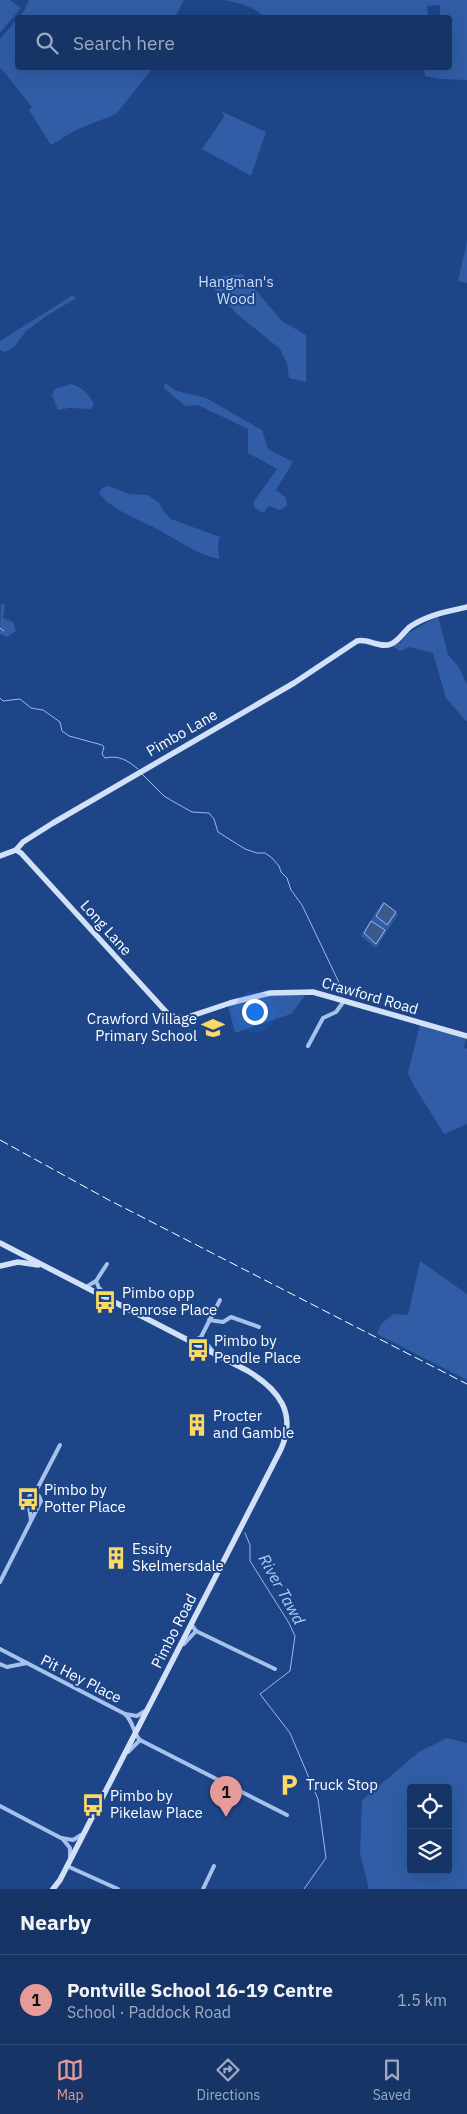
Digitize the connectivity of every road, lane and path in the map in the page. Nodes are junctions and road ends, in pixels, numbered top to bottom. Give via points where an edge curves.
1 (467, 607) edge
2 (16, 850) junction
3 (0, 856) edge
4 (344, 1000) junction
5 (179, 1019) joint
6 (467, 1036) edge
7 (308, 1046) dead end
8 (0, 1243) edge
9 (107, 1264) dead end
10 (0, 1266) edge
11 (45, 1266) junction
12 (96, 1281) junction
13 (86, 1287) junction
14 (111, 1300) junction
15 (220, 1300) dead end
16 (209, 1320) junction
17 (258, 1327) dead end
18 (201, 1337) junction
19 (192, 1342) junction
20 (215, 1354) junction
21 (60, 1445) dead end
22 (35, 1493) junction
23 (31, 1520) junction
24 (0, 1582) edge
25 (191, 1624) junction
26 (196, 1631) junction
27 (0, 1650) edge
28 (11, 1655) junction
29 (175, 1656) junction
30 (27, 1663) junction
31 (0, 1664) edge
32 (12, 1666) junction
33 (275, 1669) dead end
34 (148, 1708) junction
35 (125, 1714) junction
36 (135, 1732) junction
37 (140, 1740) junction
38 (121, 1762) junction
39 (0, 1806) edge
40 (287, 1815) dead end
41 (86, 1829) junction
42 (61, 1838) junction
43 (68, 1864) junction
44 (214, 1866) dead end
45 (53, 1889) edge
46 (118, 1889) edge
47 (203, 1889) edge

1 - 2 street, Pimbo Lane via 436,615 412,626 390,645 357,641 294,683 54,823
2 - 3 street, Pimbo Lane
2 - 5 street, Long Lane via 169,1015
4 - 5 street, Crawford Road via 313,992 270,993
4 - 6 street, Crawford Road
4 - 7 street via 336,1012 323,1018
8 - 11 street, Pimbo Road
9 - 12 street
10 - 11 street via 18,1262
11 - 13 street, Pimbo Road
12 - 13 street
12 - 14 street
13 - 14 street, Pimbo Road
14 - 19 street, Pimbo Road
15 - 16 street
16 - 17 street via 223,1322 231,1317
16 - 18 street
18 - 19 street
18 - 20 street
19 - 20 street, Pimbo Road
20 - 25 street, Pimbo Road via 269,1386 284,1406 287,1428 281,1449
21 - 22 street
22 - 23 street via 28,1499
22 - 23 street via 41,1501
23 - 24 street
25 - 26 street
25 - 29 street, Pimbo Road
26 - 29 street
26 - 33 street
27 - 28 street, Pit Hey Place
28 - 30 street, Pit Hey Place
28 - 32 street via 14,1659
29 - 34 street, Pimbo Road
30 - 32 street, Pit Hey Place
30 - 35 street, Pit Hey Place
31 - 32 street, Pit Hey Place
34 - 35 street, Pit Hey Place via 137,1716
34 - 36 street, Pimbo Road
35 - 36 street, Pit Hey Place
36 - 37 street, Pit Hey Place
36 - 38 street, Pimbo Road
37 - 38 street
37 - 40 street
38 - 41 street, Pimbo Road
39 - 42 street
41 - 42 street via 76,1839
41 - 43 street, Pimbo Road
42 - 43 street via 70,1848
43 - 45 street, Pimbo Road
43 - 46 street
44 - 47 street

